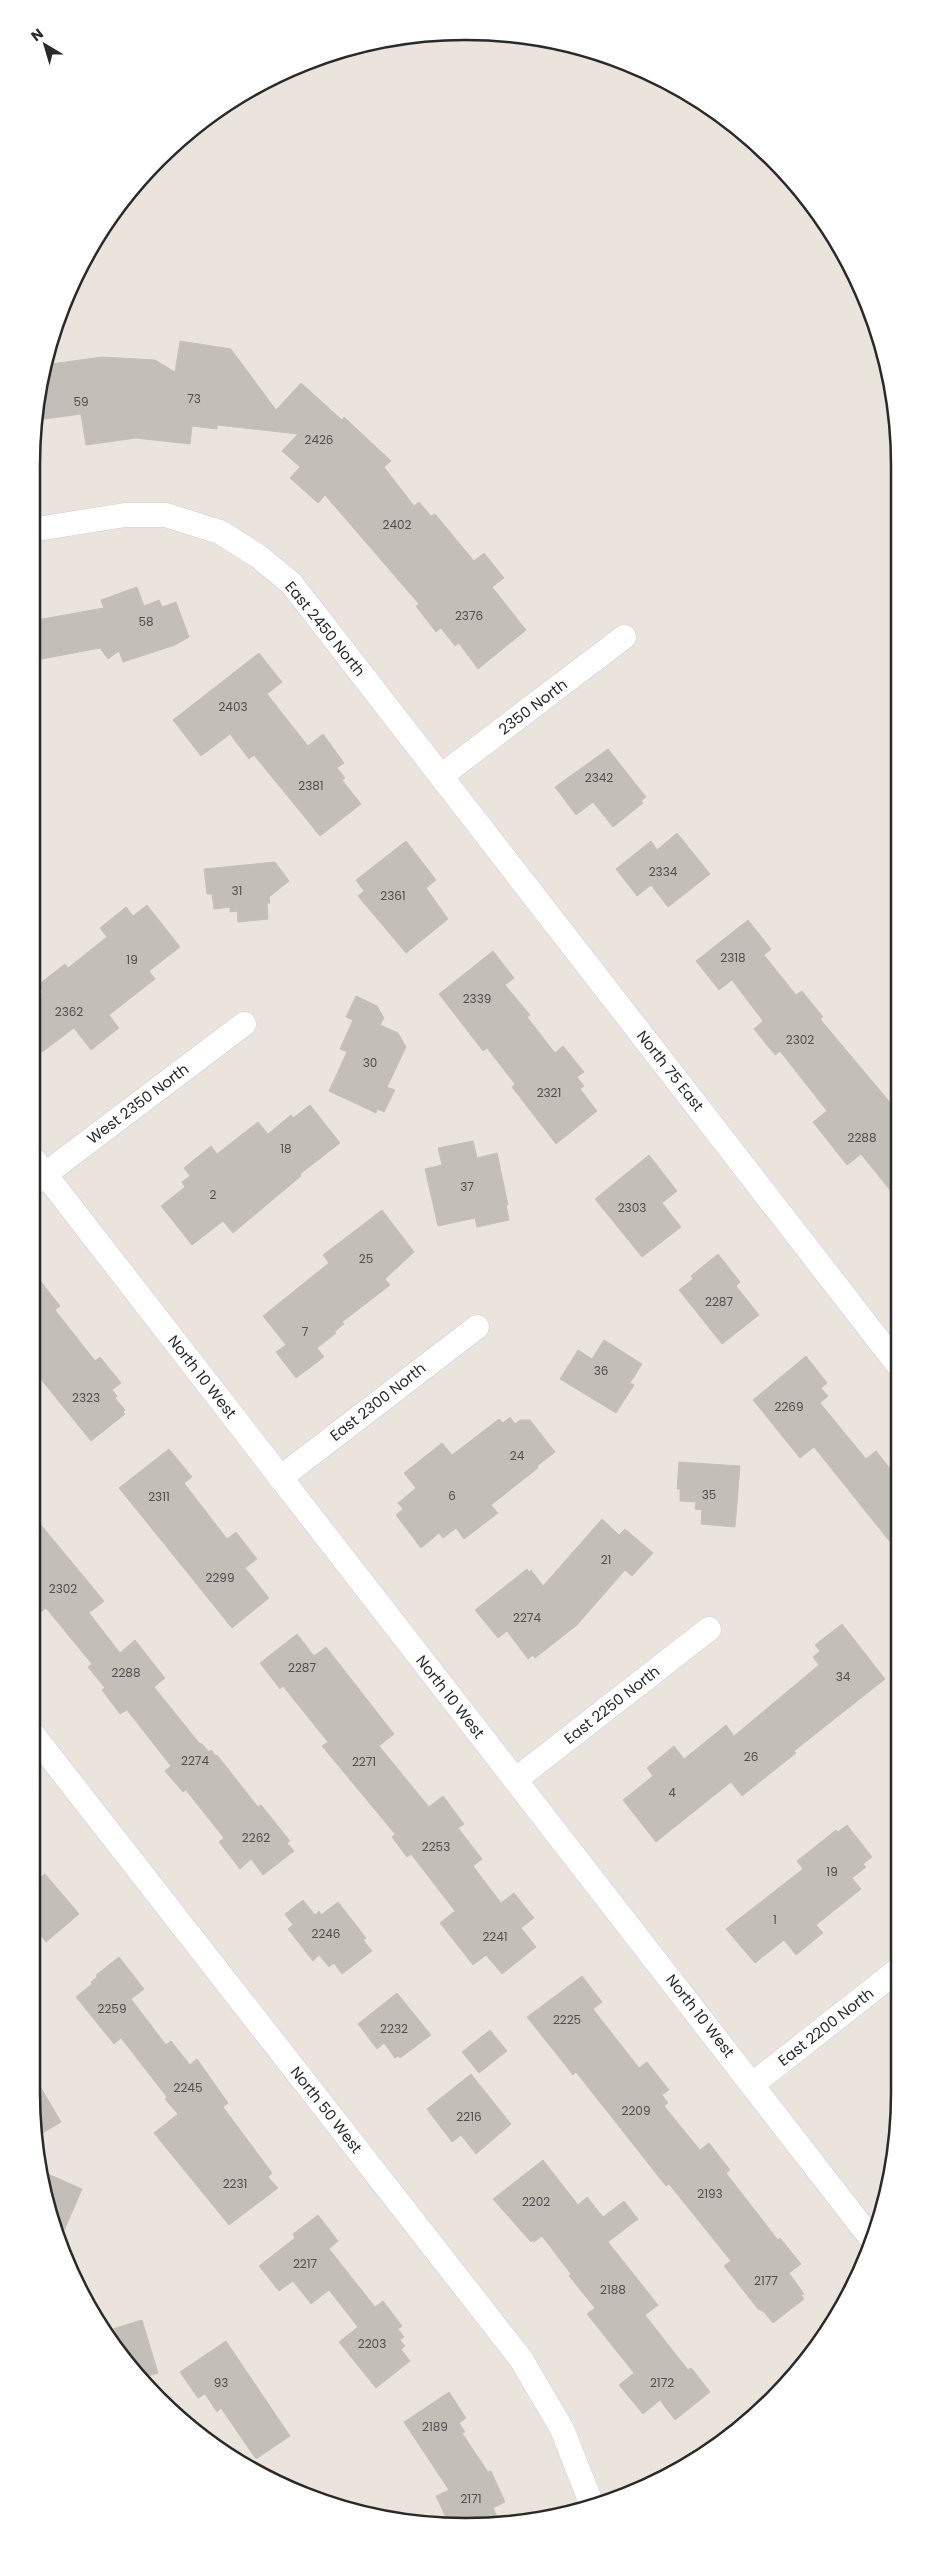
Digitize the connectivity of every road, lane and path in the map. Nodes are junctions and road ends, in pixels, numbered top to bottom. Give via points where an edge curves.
1 (40, 529) edge
2 (624, 637) dead end
3 (441, 776) junction
4 (244, 1024) dead end
5 (40, 1169) edge
6 (40, 1177) edge
7 (476, 1327) dead end
8 (891, 1356) edge
9 (280, 1478) junction
10 (708, 1629) dead end
11 (40, 1744) edge
12 (515, 1780) junction
13 (891, 1976) edge
14 (753, 2084) junction
15 (867, 2233) edge
16 (589, 2499) edge

1 - 3 street, East 2450 North via 125,515 166,515 220,532 258,556 291,583
2 - 3 street, 2350 North
3 - 8 street, North 75 East
4 - 5 street, West 2350 North
6 - 9 street, North 10 West
7 - 9 street, East 2300 North
9 - 12 street, North 10 West
10 - 12 street, East 2250 North
11 - 16 street, North 50 West via 521,2359 562,2429
12 - 14 street, North 10 West
13 - 14 street, East 2200 North
14 - 15 street, North 10 West

